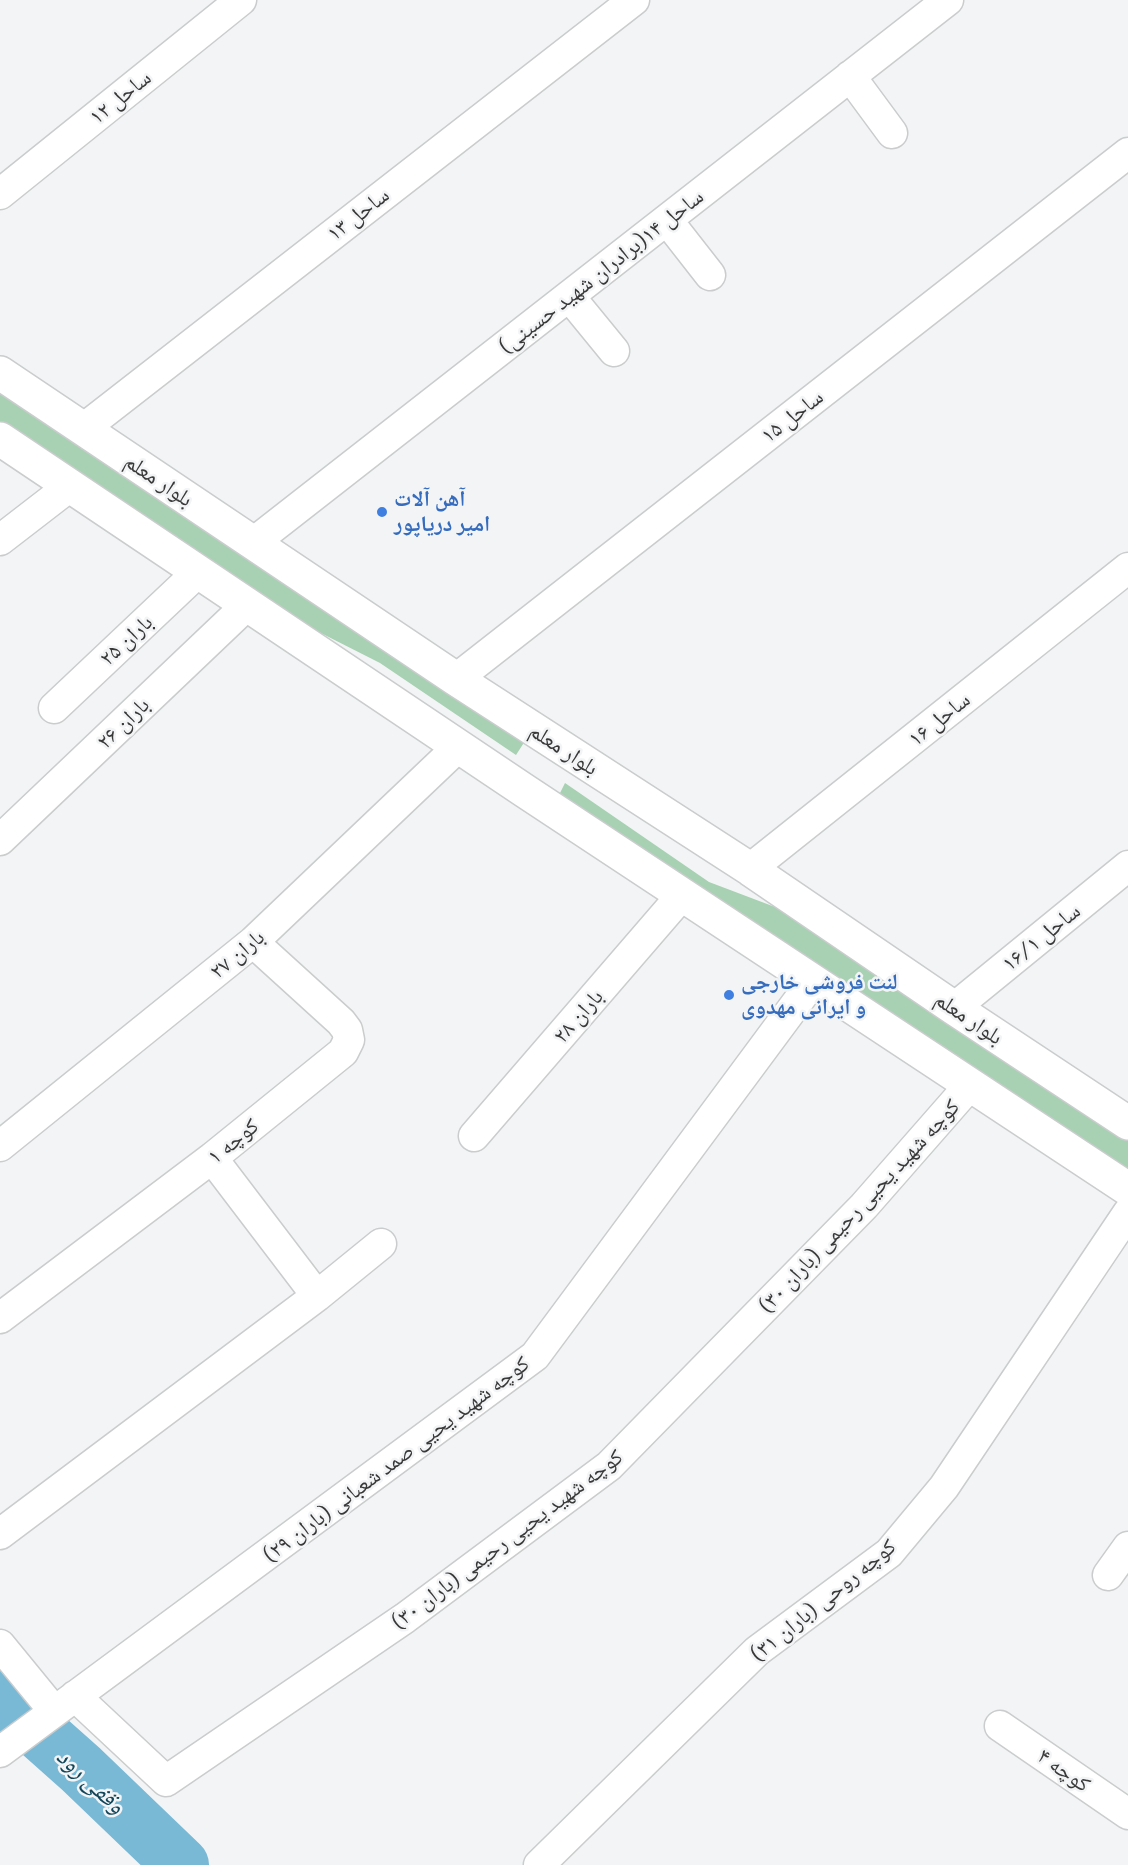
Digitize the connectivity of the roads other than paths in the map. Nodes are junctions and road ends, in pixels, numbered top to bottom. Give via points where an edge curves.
1 (241, 0) edge
2 (634, 0) edge
3 (948, 0) edge
4 (850, 76) junction
5 (892, 133) dead end
6 (1128, 153) edge
7 (0, 194) edge
8 (667, 220) junction
9 (710, 275) dead end
10 (569, 296) junction
11 (614, 351) dead end
12 (0, 374) edge
13 (83, 429) junction
14 (0, 439) edge
15 (70, 486) junction
16 (0, 540) edge
17 (253, 543) junction
18 (1128, 568) edge
19 (198, 572) junction
20 (247, 605) junction
21 (456, 679) junction
22 (54, 708) dead end
23 (459, 746) junction
24 (0, 840) edge
25 (1128, 866) edge
26 (750, 869) junction
27 (682, 895) junction
28 (253, 942) junction
29 (813, 981) junction
30 (954, 1008) junction
31 (970, 1085) junction
32 (1128, 1123) edge
33 (474, 1136) dead end
34 (0, 1146) edge
35 (212, 1158) junction
36 (1128, 1189) edge
37 (1128, 1213) edge
38 (381, 1244) dead end
39 (317, 1296) junction
40 (0, 1318) edge
41 (0, 1534) edge
42 (1128, 1546) edge
43 (1108, 1575) dead end
44 (0, 1645) edge
45 (65, 1704) junction
46 (1000, 1726) dead end
47 (0, 1751) edge
48 (1128, 1814) edge
49 (538, 1865) edge

1 - 7 street, ساحل ۱۲
2 - 13 street, ساحل ۱۳
3 - 4 street, ساحل ۱۴(برادران شهید حسینی)
4 - 5 street
4 - 8 street, ساحل ۱۴(برادران شهید حسینی)
6 - 21 street, ساحل ۱۵
8 - 9 street
8 - 10 street, ساحل ۱۴(برادران شهید حسینی)
10 - 11 street
10 - 17 street, ساحل ۱۴(برادران شهید حسینی)
12 - 13 main road, بلوار معلم
13 - 17 main road, بلوار معلم
14 - 15 main road
15 - 16 street
15 - 19 main road
17 - 21 main road, بلوار معلم
18 - 26 street, ساحل ۱۶
19 - 20 main road
19 - 22 street, باران ۲۵
20 - 23 main road
20 - 24 street, باران ۲۶
21 - 26 main road, بلوار معلم
23 - 27 main road
23 - 28 street, باران ۲۷
25 - 30 street, ساحل ۱۶/۱
26 - 30 main road, بلوار معلم
27 - 29 main road
27 - 33 street, باران ۲۸
28 - 34 street, باران ۲۷
28 - 35 street, کوچه ۱ via 341,1022 349,1040 343,1052
29 - 31 main road
29 - 45 street, کوچه شهید یحیی صمد شعبانی (باران ۲۹) via 535,1356
30 - 32 main road, بلوار معلم
31 - 36 main road
31 - 45 street, کوچه شهید یحیی رحیمی (باران ۳۰) via 864,1206 609,1467 386,1631 166,1781
35 - 39 street
35 - 40 street, کوچه ۱
37 - 49 street, کوچه روحی (باران ۳۱) via 944,1487 889,1553 757,1651
38 - 39 street
39 - 41 street
42 - 43 street
44 - 45 street
45 - 47 street, کوچه شهید یحیی صمد شعبانی (باران ۲۹)
46 - 48 street, کوچه ۴

